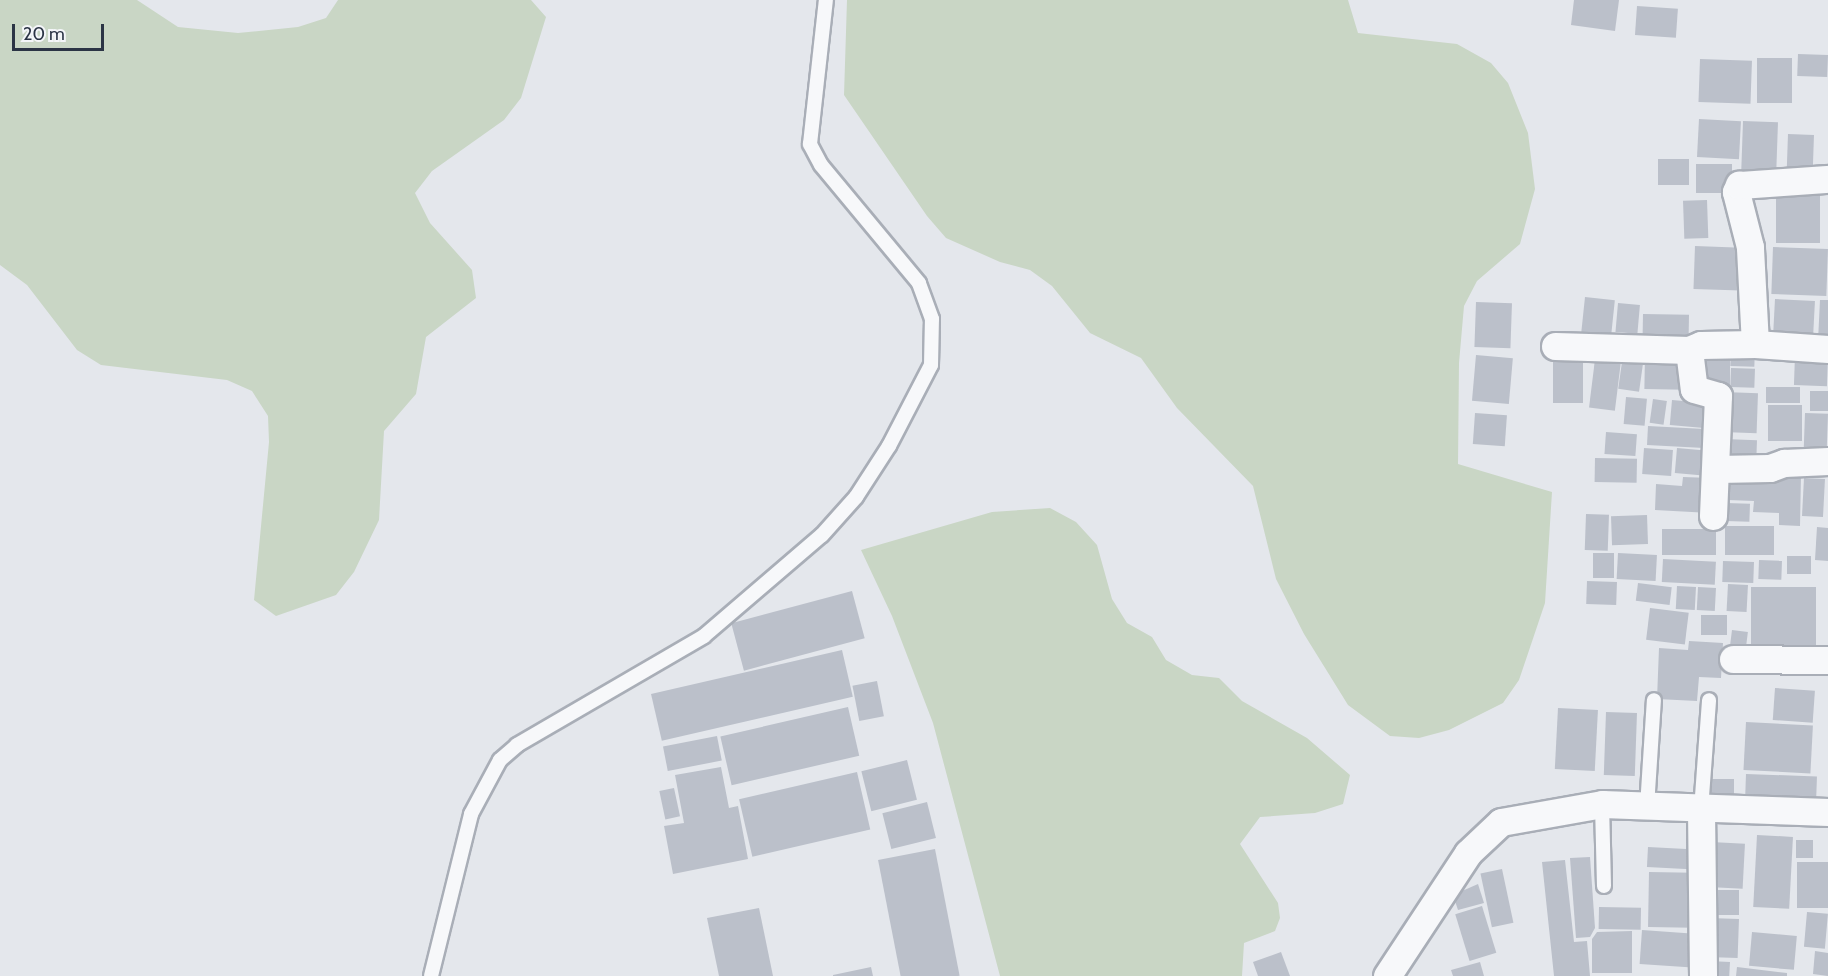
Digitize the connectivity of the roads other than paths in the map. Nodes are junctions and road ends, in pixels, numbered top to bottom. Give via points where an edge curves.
1 (826, 0) edge
2 (1828, 179) edge
3 (1755, 344) junction
4 (1555, 346) dead end
5 (1828, 349) edge
6 (1689, 350) junction
7 (1828, 461) edge
8 (1718, 469) junction
9 (1713, 516) dead end
10 (1733, 659) dead end
11 (1828, 660) edge
12 (1654, 700) dead end
13 (1709, 700) dead end
14 (1602, 804) junction
15 (1647, 807) junction
16 (1701, 810) junction
17 (1828, 812) edge
18 (1604, 886) dead end
19 (431, 976) edge
20 (1387, 976) edge
21 (1702, 976) edge

1 - 19 lane via 810,144 821,165 920,283 932,319 931,365 889,446 856,497 822,535 704,636 517,745 500,760 471,814
2 - 3 street via 1739,185 1736,192 1751,258
3 - 5 street
3 - 6 street via 1701,345
4 - 6 street
6 - 8 street via 1694,389 1718,396
7 - 8 street
8 - 9 street
10 - 11 street
12 - 15 lane
13 - 16 lane
14 - 15 street
14 - 18 lane
14 - 20 street via 1568,807 1490,828 1468,853
15 - 16 street
16 - 17 street
16 - 21 street

